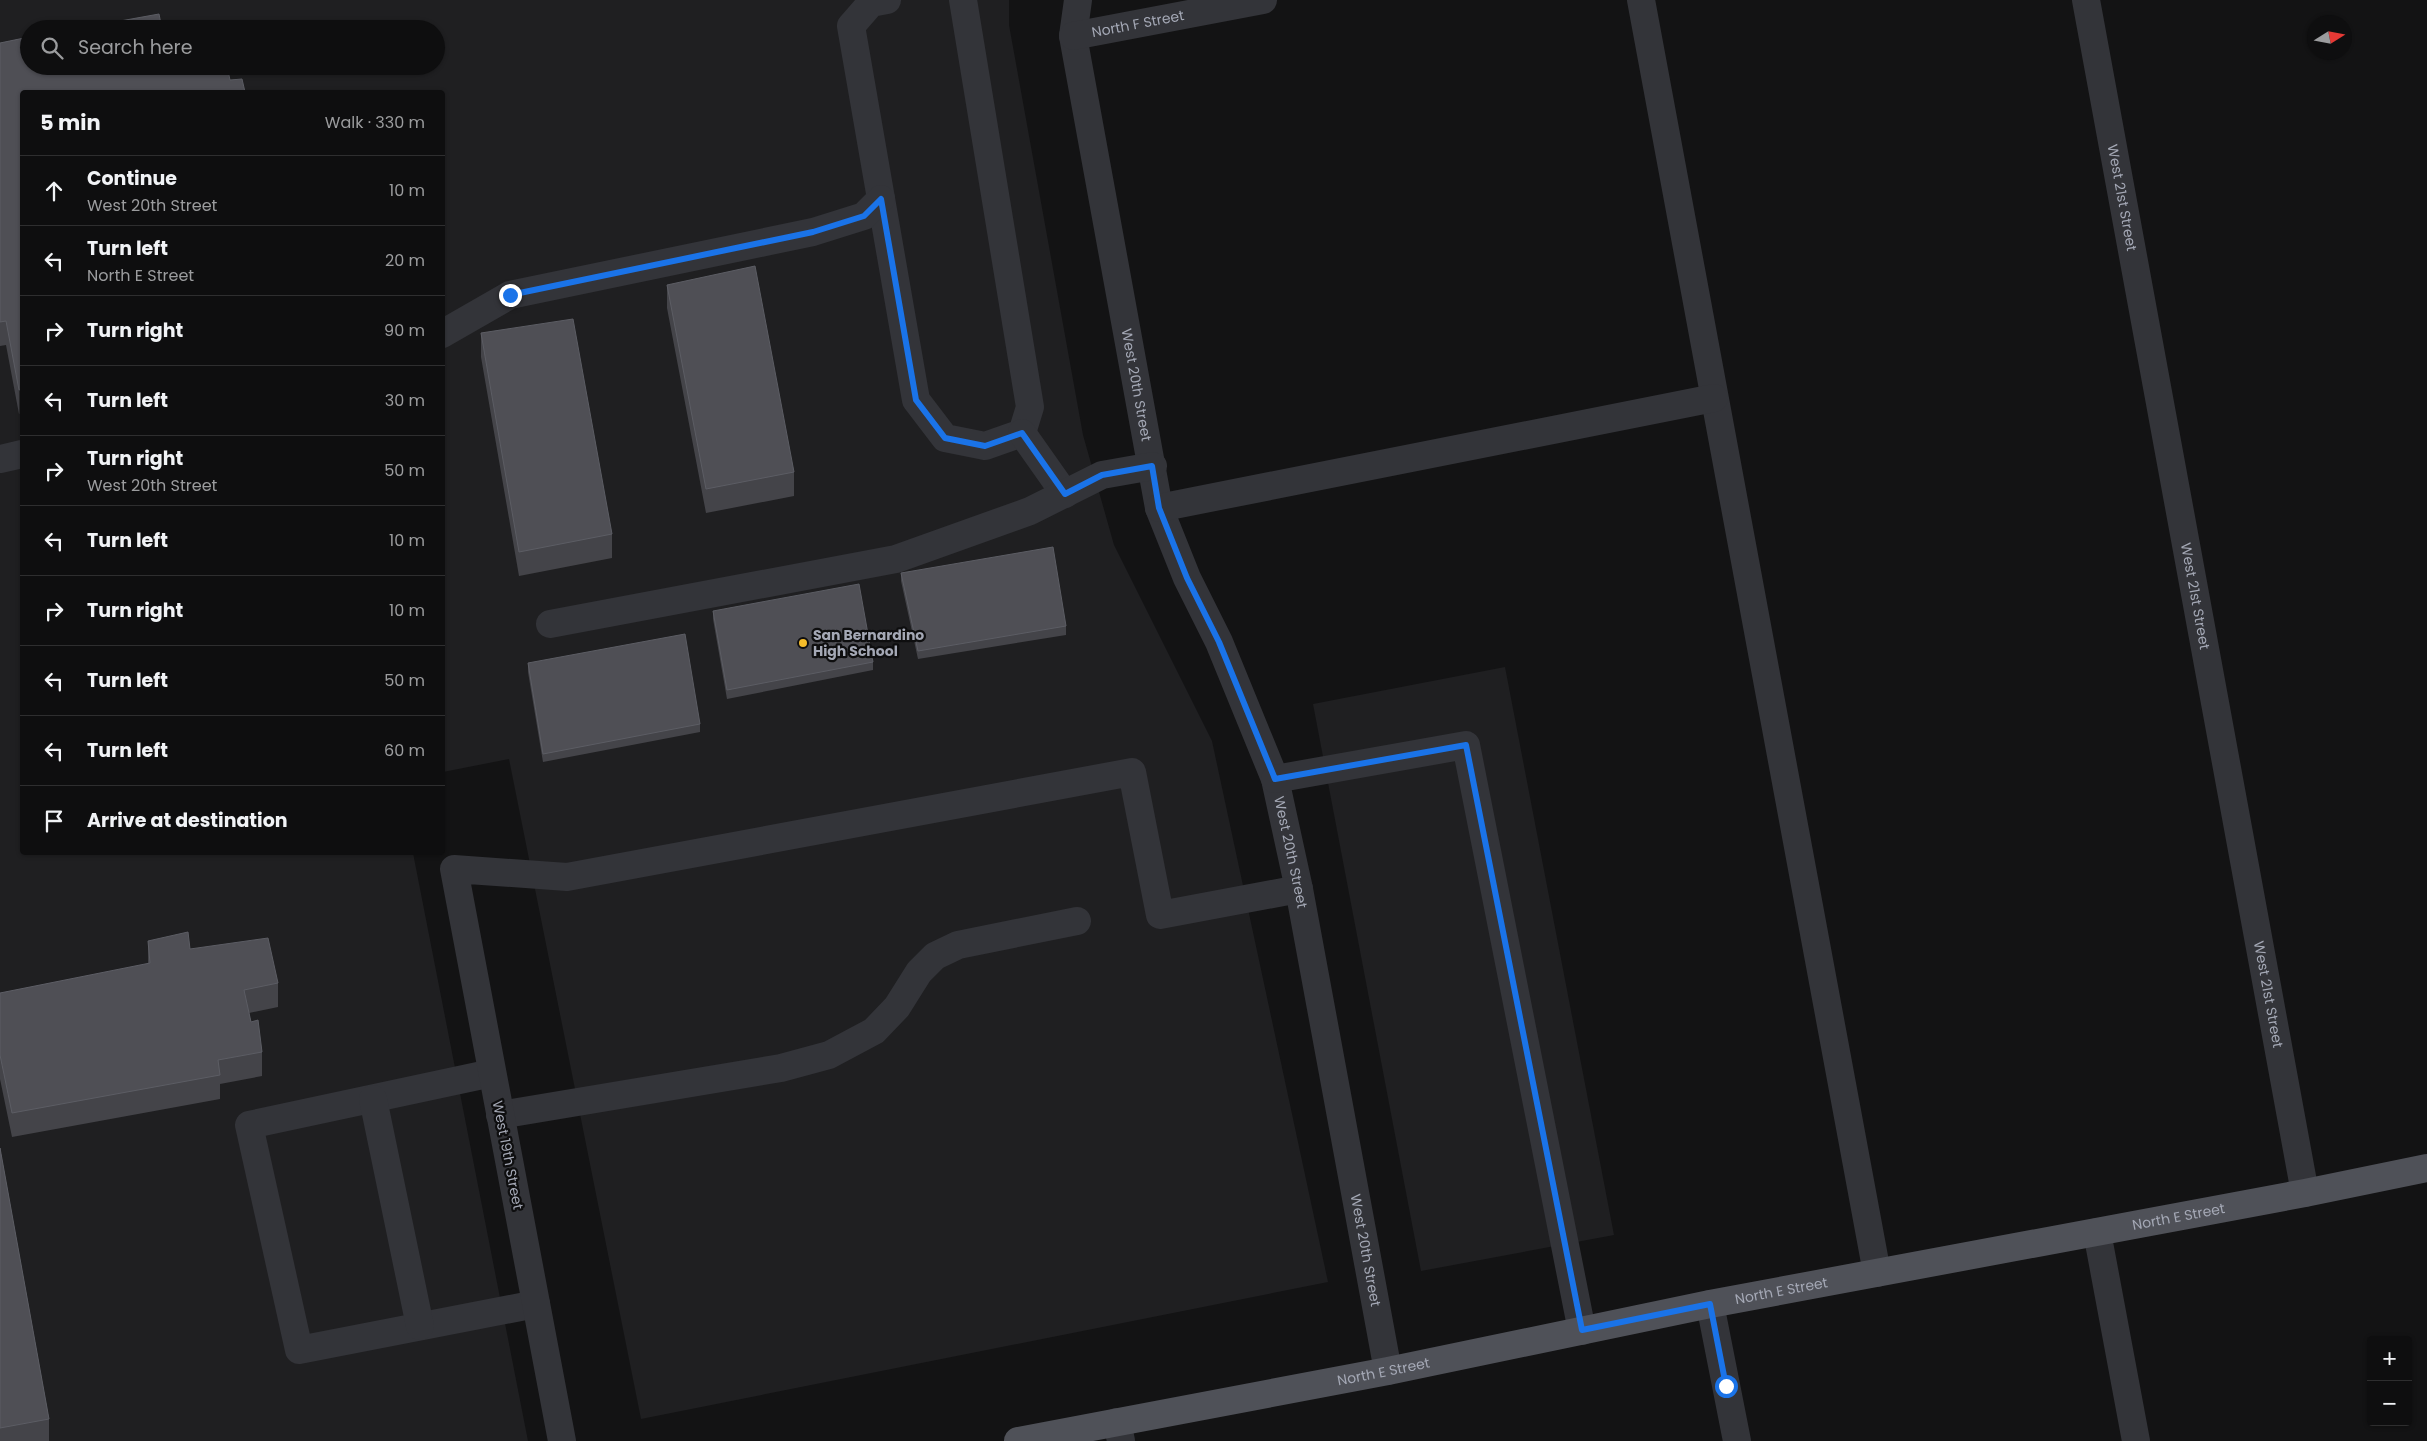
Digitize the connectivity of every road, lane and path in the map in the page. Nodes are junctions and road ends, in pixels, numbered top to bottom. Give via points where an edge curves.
1 (887, 0) edge
2 (963, 0) edge
3 (1078, 0) edge
4 (1263, 0) edge
5 (1641, 0) edge
6 (2086, 0) edge
7 (1073, 36) junction
8 (881, 199) junction
9 (445, 332) edge
10 (1714, 398) junction
11 (1022, 433) junction
12 (20, 455) edge
13 (0, 460) edge
14 (1152, 466) junction
15 (1065, 494) junction
16 (1159, 508) junction
17 (550, 624) dead end
18 (1275, 779) junction
19 (1299, 889) junction
20 (1076, 921) dead end
21 (492, 1073) junction
22 (373, 1099) junction
23 (500, 1115) junction
24 (2427, 1168) edge
25 (2305, 1193) junction
26 (2097, 1232) junction
27 (1877, 1273) junction
28 (536, 1304) junction
29 (1710, 1304) junction
30 (420, 1326) junction
31 (1582, 1330) junction
32 (1388, 1371) junction
33 (1119, 1432) edge
34 (562, 1441) edge
35 (1018, 1441) edge
36 (1737, 1441) edge
37 (2136, 1441) edge

1 - 8 street via 871,3 851,26
2 - 11 street via 1030,407
3 - 7 street, West 20th Street
4 - 7 street, North F Street
5 - 10 street
6 - 25 street, West 21st Street
7 - 14 street, West 20th Street
8 - 9 street via 864,216 813,232 510,295
8 - 11 street via 916,400 945,438 985,446
10 - 16 street
10 - 27 street
11 - 15 street
12 - 13 street
14 - 15 street via 1102,475
14 - 16 street, West 20th Street
15 - 17 street via 1030,511 896,559
16 - 18 street, West 20th Street
18 - 19 street, West 20th Street
18 - 31 street via 1466,745
19 - 21 street, West 19th Street via 1160,915 1132,772 567,877 454,869
19 - 32 street, West 20th Street
20 - 23 street via 958,945 935,956 919,972 897,1007 874,1031 829,1055 781,1068
21 - 22 street
21 - 23 street, West 19th Street
22 - 30 street
22 - 30 street via 249,1125 299,1350
23 - 28 street, West 19th Street
24 - 25 main road, North E Street
25 - 26 main road, North E Street
26 - 27 main road, North E Street
26 - 37 street
27 - 29 main road, North E Street
28 - 30 street
28 - 34 street, West 19th Street
29 - 31 main road, North E Street
29 - 36 street
31 - 32 main road, North E Street
32 - 33 main road, North E Street
33 - 35 main road, North E Street

